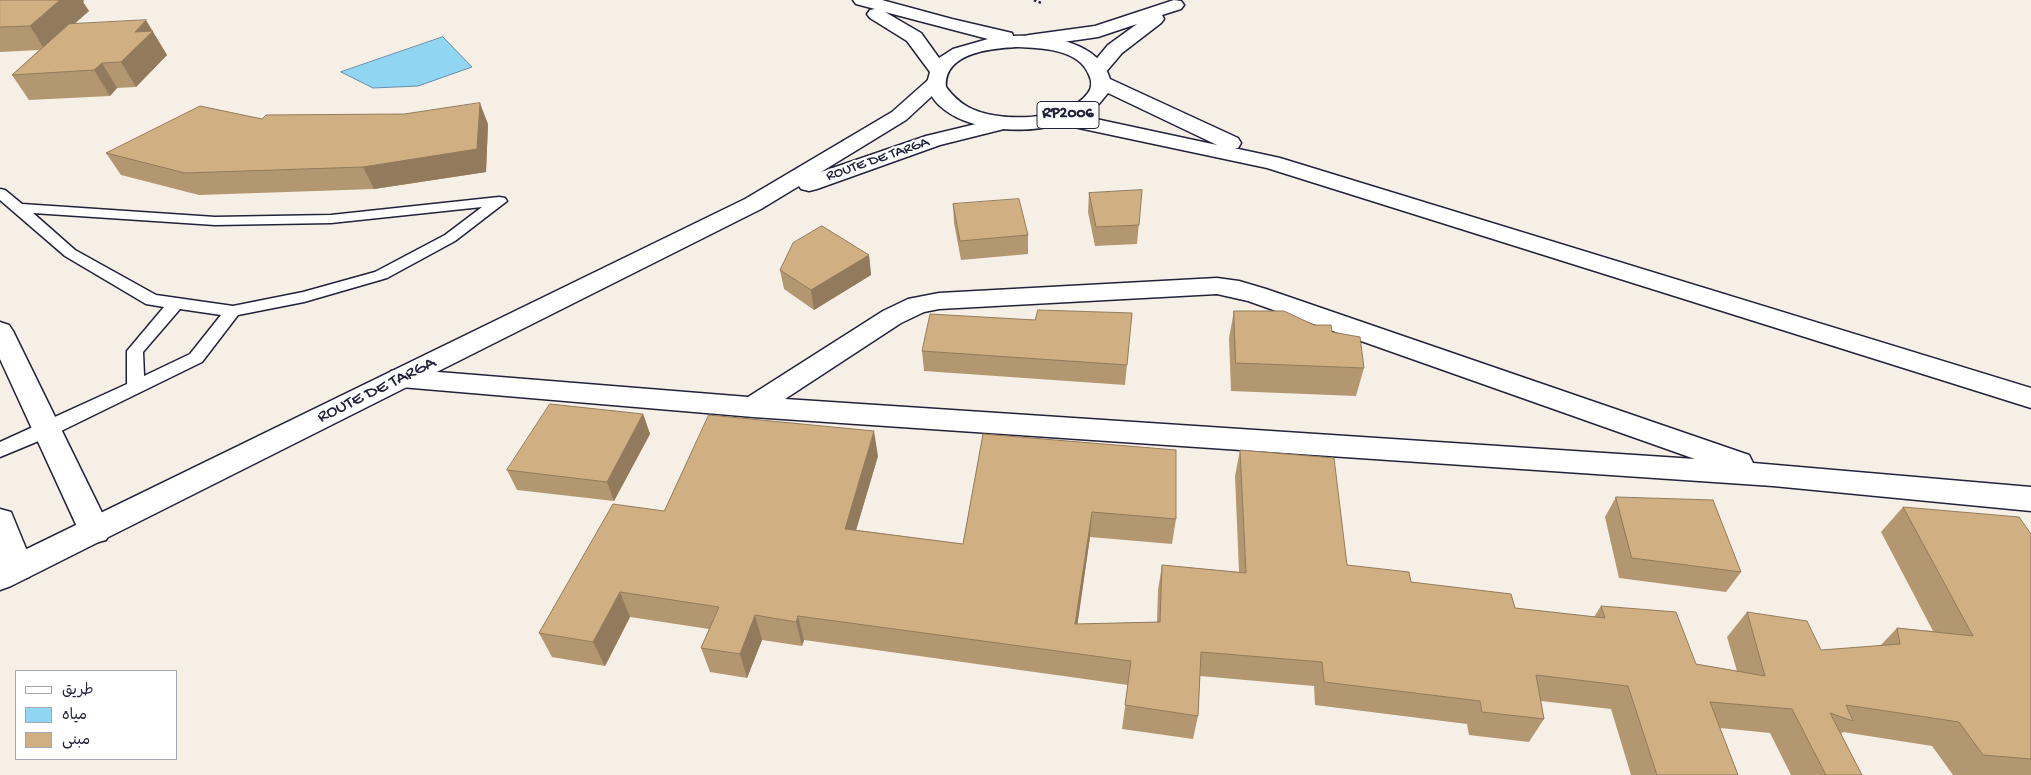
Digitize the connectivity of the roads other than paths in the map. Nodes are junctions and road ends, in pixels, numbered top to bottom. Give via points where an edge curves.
1 (848, 0) edge
2 (862, 0) edge
3 (1179, 2) edge
4 (1024, 41) junction
5 (1100, 76) junction
6 (937, 77) junction
7 (1061, 118) junction
8 (1005, 123) junction
9 (1272, 163) junction
10 (0, 193) edge
11 (753, 204) junction
12 (18, 208) junction
13 (176, 303) junction
14 (233, 311) junction
15 (0, 331) edge
16 (401, 378) junction
17 (136, 388) junction
18 (2031, 398) edge
19 (753, 407) junction
20 (47, 430) junction
21 (0, 450) edge
22 (1773, 475) junction
23 (2031, 498) edge
24 (0, 521) edge
25 (95, 531) junction
26 (9, 573) edge

1 - 6 main road via 914,37
2 - 4 main road
3 - 4 main road, RP2006 via 1098,31
3 - 5 main road, RP2006 via 1115,49
4 - 5 main road, RP2006 via 1067,48 1086,58
4 - 6 main road, RP2006 via 992,42 969,49 950,58
5 - 7 main road, RP2006 via 1097,96 1083,108
5 - 9 main road
6 - 8 main road, RP2006 via 941,97 956,110
6 - 11 main road, ROUTE DE TARGA / RP2006 via 899,116
7 - 8 main road, RP2006 via 1034,123
7 - 9 main road
8 - 11 main road, ROUTE DE TARGA / RP2006 via 933,140
9 - 18 main road
10 - 12 lane
11 - 16 main road, ROUTE DE TARGA / RP2006
12 - 13 lane via 70,253 152,300
12 - 14 lane via 215,221 331,219 500,201 450,238 380,275 304,297
13 - 14 lane
13 - 17 lane via 135,351
14 - 17 lane via 196,358
15 - 20 main road
16 - 19 main road
16 - 25 main road, ROUTE DE TARGA / RP2006
17 - 20 lane
19 - 22 main road
19 - 22 main road via 892,317 917,305 949,300 1217,286 1257,295
20 - 21 lane
20 - 25 main road
22 - 23 main road
24 - 26 main road
25 - 26 main road, ROUTE DE TARGA / RP2006

